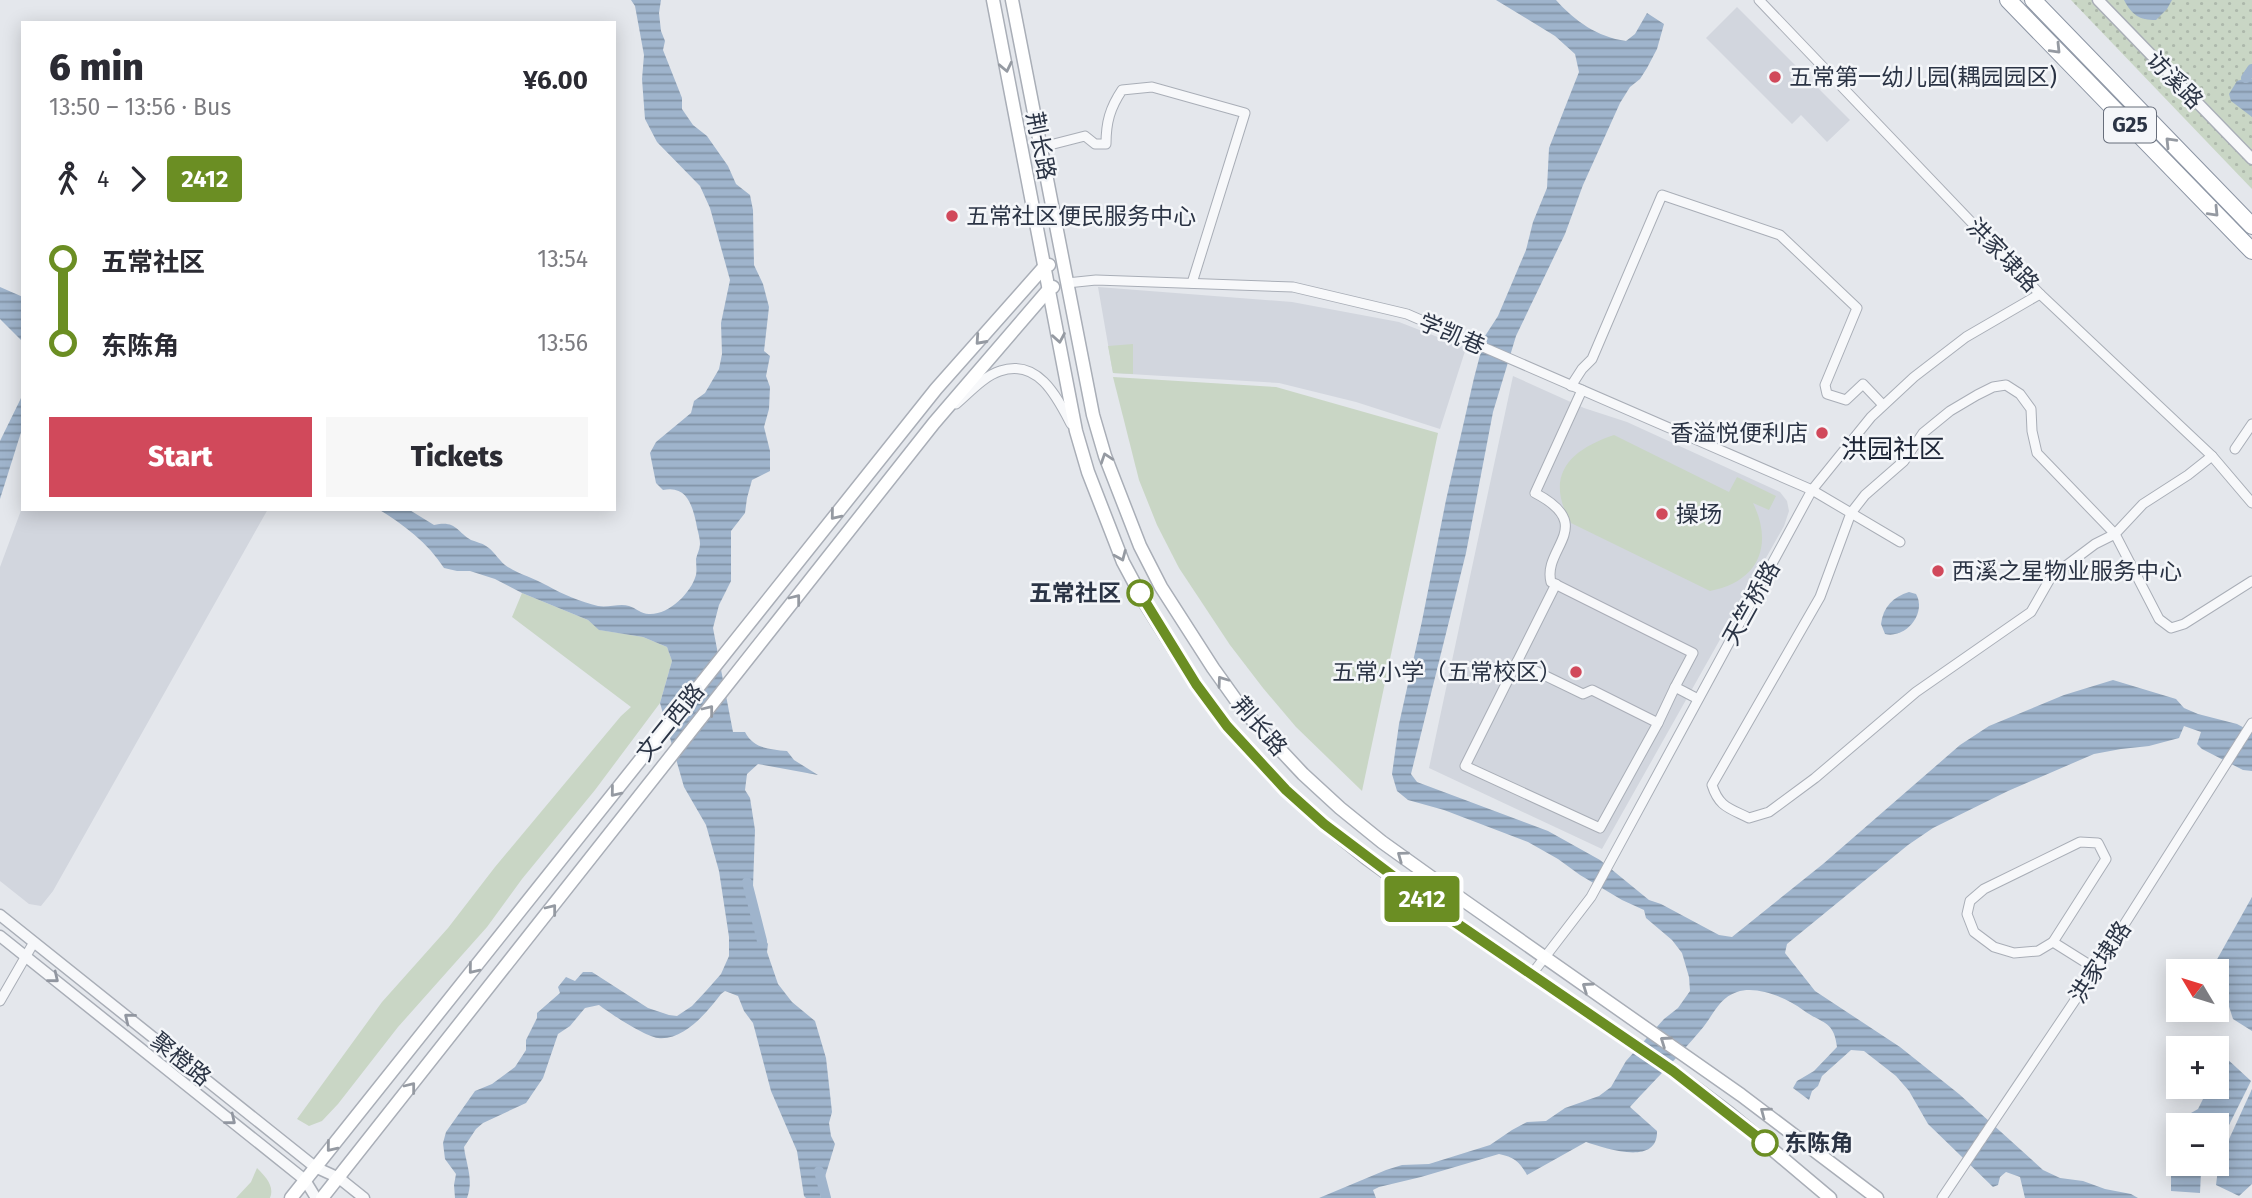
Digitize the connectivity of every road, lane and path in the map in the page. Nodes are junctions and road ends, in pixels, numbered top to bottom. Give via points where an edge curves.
1 (993, 0) edge
2 (1012, 0) edge
3 (1759, 0) edge
4 (2008, 0) edge
5 (2033, 0) edge
6 (2098, 0) edge
7 (1042, 147) junction
8 (2252, 159) edge
9 (2252, 226) edge
10 (2252, 251) edge
11 (1063, 262) junction
12 (1045, 266) junction
13 (1068, 283) junction
14 (1192, 283) junction
15 (1050, 288) junction
16 (2040, 294) junction
17 (1571, 386) junction
18 (1582, 390) junction
19 (1883, 405) junction
20 (934, 423) junction
21 (2252, 424) edge
22 (1079, 442) junction
23 (2235, 449) dead end
24 (2212, 456) junction
25 (1812, 490) junction
26 (2252, 503) edge
27 (1851, 513) junction
28 (2115, 534) junction
29 (1900, 542) dead end
30 (2252, 581) edge
31 (1556, 584) junction
32 (1517, 662) junction
33 (1675, 687) junction
34 (1698, 699) junction
35 (1658, 723) junction
36 (2252, 723) edge
37 (0, 915) edge
38 (0, 936) edge
39 (2053, 942) junction
40 (34, 943) junction
41 (26, 956) junction
42 (1544, 957) junction
43 (2096, 969) junction
44 (1532, 974) junction
45 (0, 1001) edge
46 (315, 1167) junction
47 (339, 1178) junction
48 (305, 1180) junction
49 (291, 1198) edge
50 (317, 1198) edge
51 (322, 1198) edge
52 (364, 1198) edge
53 (1830, 1198) edge
54 (1877, 1198) edge
55 (1942, 1198) edge

1 -> 12 main road, 荆长路
2 - 7 main road, 荆长路
3 - 16 street, 洪家埭路
4 -> 10 highway, G25
9 -> 5 highway, G25
6 - 8 street, 访溪路
7 - 11 main road, 荆长路
7 - 14 street via 1085,136 1095,144 1106,144 1106,124 1122,90 1152,87 1245,113
11 - 12 main road
11 - 13 main road, 荆长路
12 - 15 main road, 荆长路
12 -> 46 main road, 文二西路 via 936,389
13 - 14 street, 学凯巷
13 - 15 main road
42 -> 13 main road, 荆长路 via 1340,808 1243,710 1213,668 1140,546 1105,456
14 - 17 street, 学凯巷 via 1293,287 1407,314
15 - 20 main road, 文二西路
15 -> 22 main road, 荆长路
16 - 19 street, 天竺桥路 via 1966,337
16 - 24 street, 洪家埭路
17 - 18 street, 学凯巷
17 - 19 street via 1592,359 1662,195 1780,235 1857,308 1825,385 1827,394 1846,400 1863,384
18 - 25 street, 学凯巷
18 - 31 street via 1535,493 1550,501 1566,526 1549,573
19 - 25 street, 天竺桥路
20 - 22 street via 999,371 1025,369 1055,392
47 -> 20 main road, 文二西路
21 - 23 street
22 -> 44 main road, 荆长路 via 1123,562 1196,684 1227,726 1324,824
24 - 26 street, 洪家埭路
24 - 28 street via 2143,504
25 - 27 street, 学凯巷
25 - 34 street, 天竺桥路
27 - 28 street via 1903,461 1923,433 1977,395 2006,385 2031,409 2037,453
27 - 28 street via 1820,597 1712,785 1721,804 1749,818 1769,812 1916,692 2031,612 2051,577
27 - 29 street, 学凯巷
28 - 30 street via 2159,619 2171,628
31 - 32 street
31 - 33 street via 1692,653
32 - 35 street via 1583,694 1592,690
32 - 35 street via 1465,766 1600,828
33 - 34 street
33 - 35 street
34 - 42 street, 天竺桥路 via 1591,897
36 - 43 street, 洪家埭路
37 - 40 street, 聚橙路
38 - 41 street, 聚橙路
39 - 39 street via 2106,859 2098,843 2080,842 2053,854 1984,889 1970,901 1967,914 1973,932 1994,947 2014,953 2038,951
39 - 43 street
40 - 41 street
46 -> 40 street, 聚橙路
41 - 45 street
41 -> 48 street, 聚橙路
42 - 44 street, 天竺桥路
54 -> 42 main road, 荆长路 via 1752,1102
43 - 55 street, 洪家埭路
44 - 53 main road, 荆长路 via 1729,1113
46 - 47 street, 聚橙路
46 - 48 main road, 文二西路
47 - 51 main road, 文二西路
47 - 52 street, 聚橙路
48 - 49 main road, 文二西路
48 - 50 street, 聚橙路

